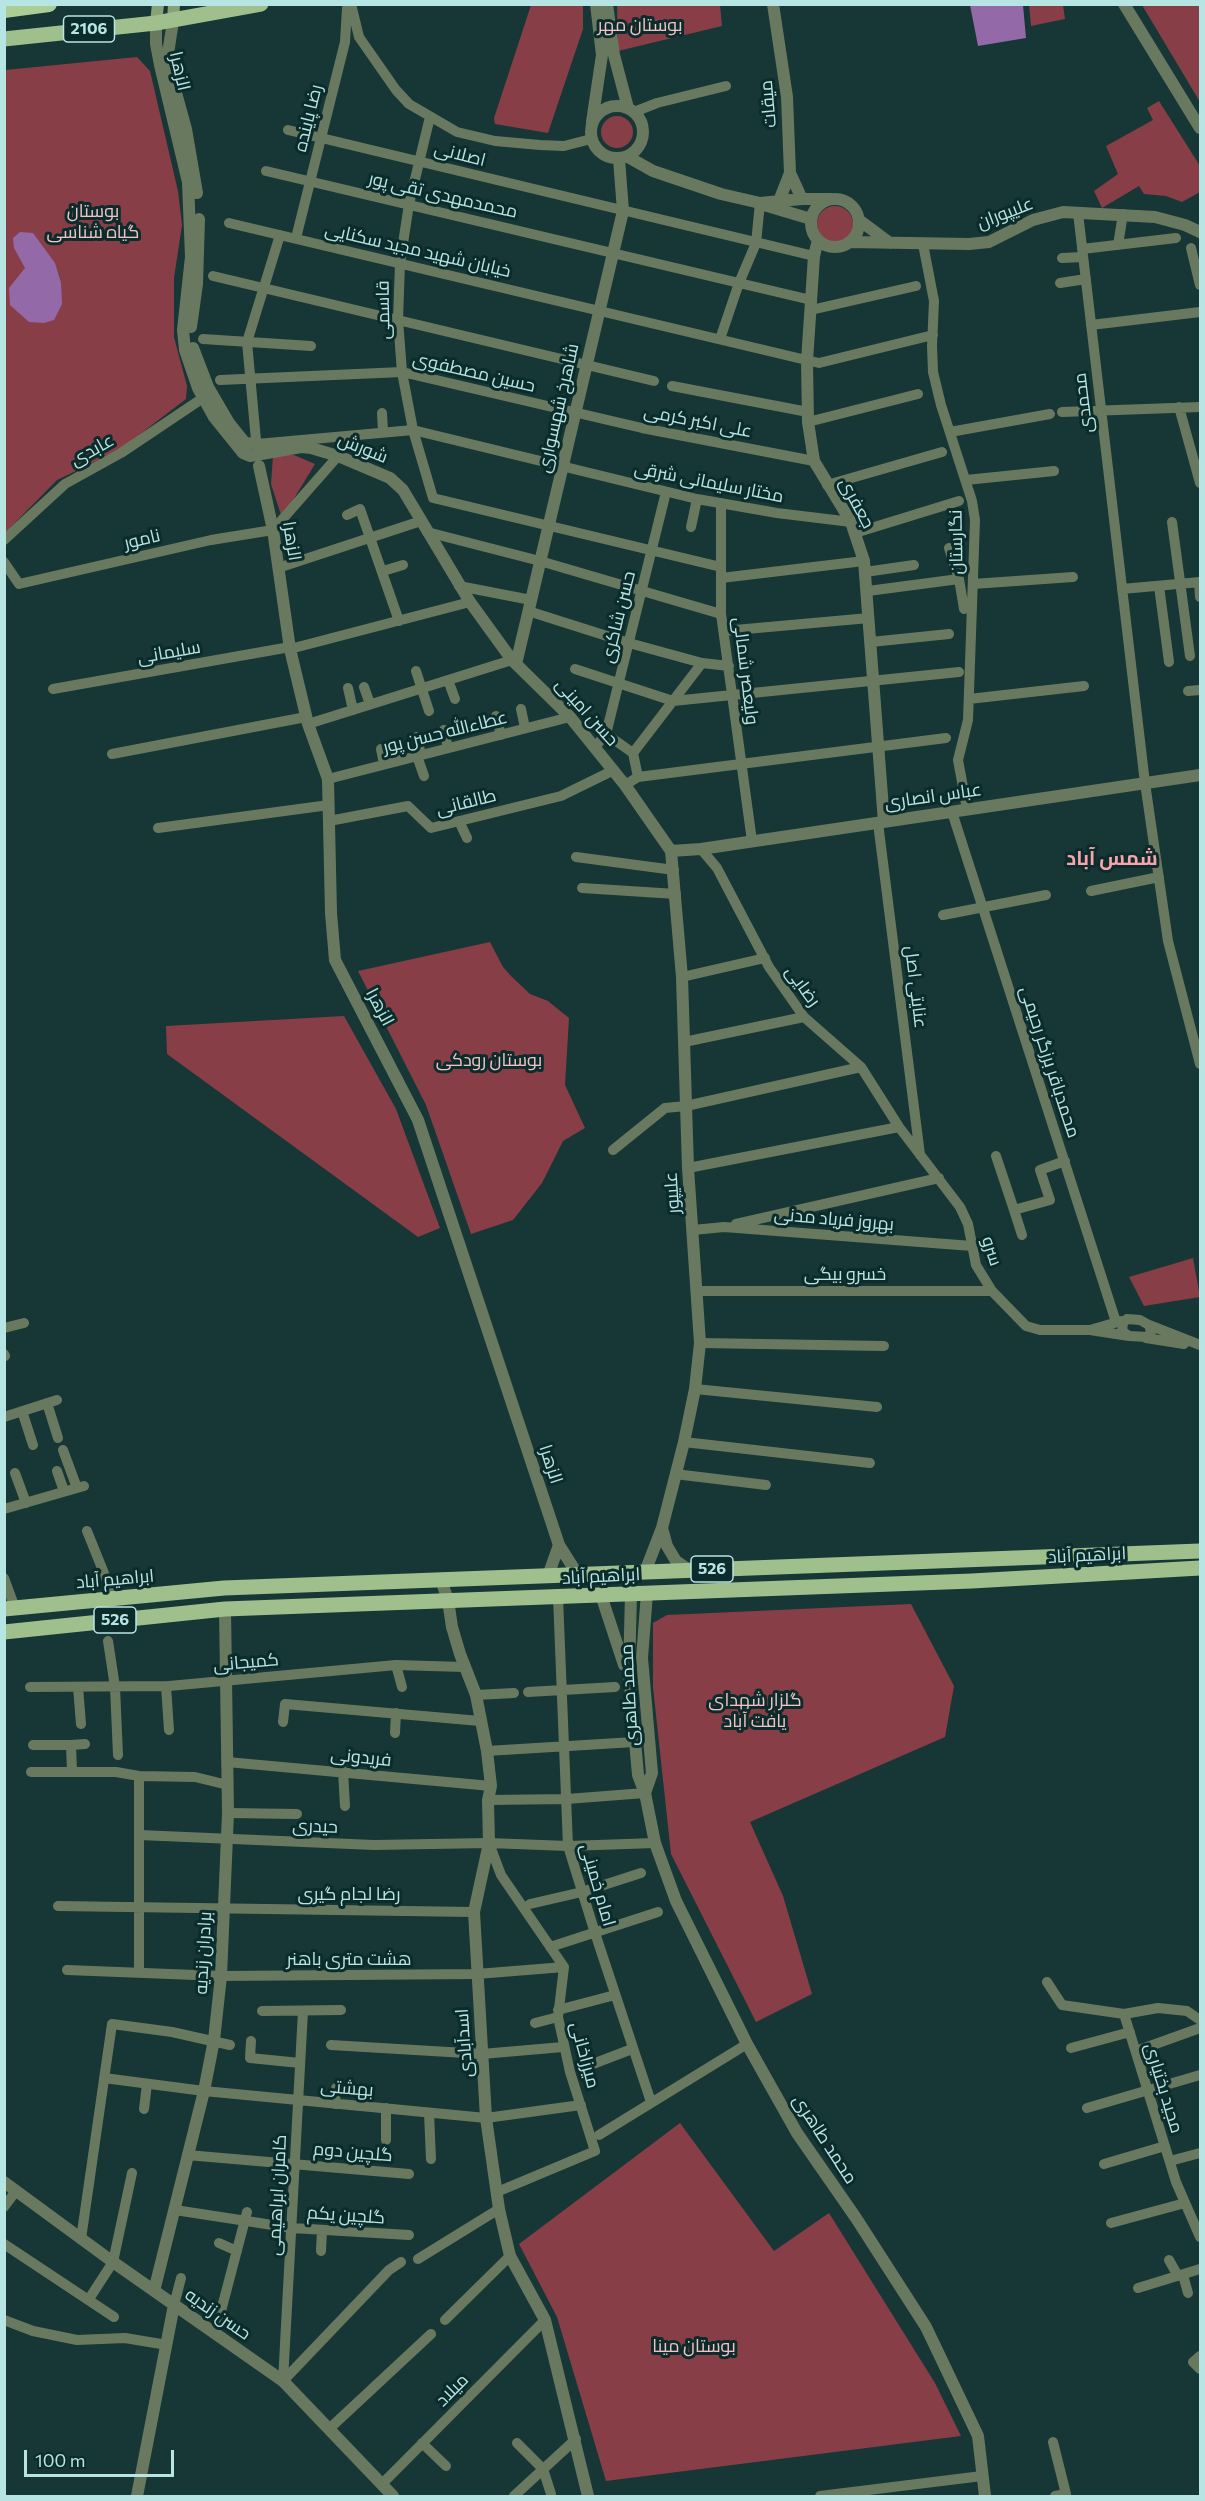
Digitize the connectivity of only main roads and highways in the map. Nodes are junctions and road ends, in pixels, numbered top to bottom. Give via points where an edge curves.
1 (49, 4) edge
2 (261, 4) edge
3 (4, 10) edge
4 (173, 12) edge
5 (157, 14) edge
6 (4, 39) edge
7 (1200, 1551) edge
8 (887, 1563) junction
9 (1200, 1568) edge
10 (889, 1584) junction
11 (10, 1609) edge
12 (4, 1632) edge

1 - 3 highway
2 - 4 main road, 2106
4 - 5 main road, 2106
5 - 6 main road, 2106
7 - 8 main road, ابراهیم آباد / 526
8 - 10 main road
8 - 11 main road, ابراهیم آباد / 526 via 224,1588
9 - 10 main road, ابراهیم آباد / 526
10 - 12 main road, ابراهیم آباد / 526 via 225,1609

